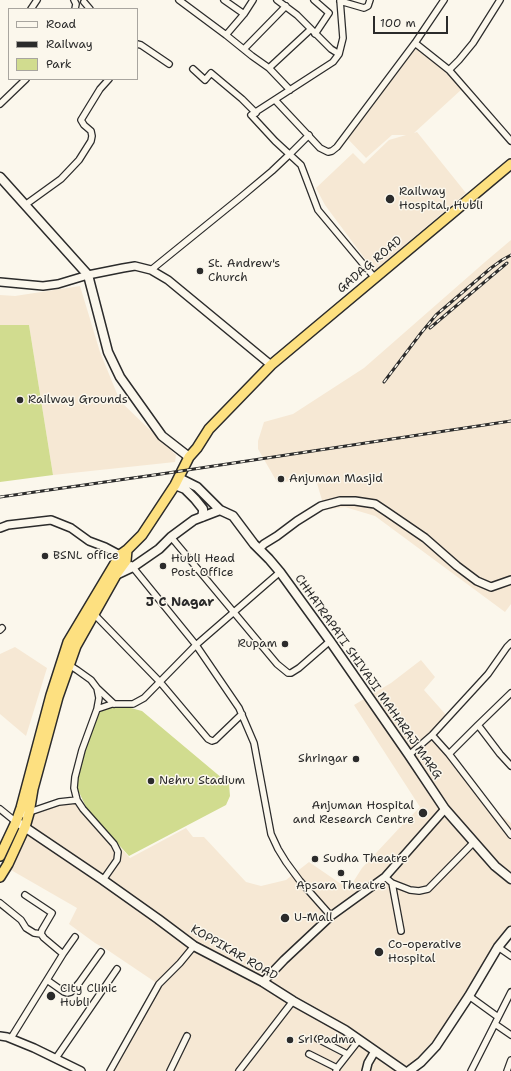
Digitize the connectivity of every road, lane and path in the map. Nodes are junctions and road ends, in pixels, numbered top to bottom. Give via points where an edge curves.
1 (178, 0) edge
2 (224, 0) edge
3 (253, 0) edge
4 (277, 0) edge
5 (314, 0) edge
6 (340, 0) edge
7 (370, 0) edge
8 (444, 0) edge
9 (500, 0) edge
10 (84, 2) dead end
11 (286, 6) junction
12 (89, 8) edge
13 (244, 14) junction
14 (311, 30) junction
15 (315, 34) junction
16 (226, 35) junction
17 (415, 43) junction
18 (138, 44) edge
19 (244, 49) junction
20 (339, 54) junction
21 (169, 64) dead end
22 (269, 68) junction
23 (193, 69) dead end
24 (449, 70) junction
25 (25, 80) edge
26 (108, 80) edge
27 (290, 90) junction
28 (275, 100) junction
29 (0, 104) edge
30 (256, 112) junction
31 (309, 135) junction
32 (511, 141) edge
33 (289, 154) junction
34 (511, 164) edge
35 (511, 171) edge
36 (0, 177) edge
37 (25, 205) junction
38 (151, 270) junction
39 (88, 275) junction
40 (374, 277) junction
41 (0, 282) edge
42 (271, 365) junction
43 (247, 388) junction
44 (189, 457) junction
45 (177, 482) junction
46 (220, 510) junction
47 (202, 517) junction
48 (0, 528) edge
49 (171, 537) junction
50 (259, 549) junction
51 (126, 558) junction
52 (280, 572) junction
53 (511, 580) edge
54 (234, 612) junction
55 (94, 614) junction
56 (330, 641) junction
57 (511, 643) edge
58 (196, 645) junction
59 (69, 665) junction
60 (160, 682) junction
61 (97, 688) junction
62 (511, 693) edge
63 (114, 704) junction
64 (97, 709) junction
65 (242, 714) junction
66 (478, 725) junction
67 (432, 735) junction
68 (449, 754) junction
69 (409, 755) junction
70 (511, 766) edge
71 (77, 800) junction
72 (0, 809) edge
73 (445, 809) junction
74 (29, 813) junction
75 (17, 819) junction
76 (25, 827) junction
77 (511, 835) edge
78 (474, 842) junction
79 (0, 856) edge
80 (0, 877) edge
81 (385, 877) junction
82 (511, 879) edge
83 (103, 880) junction
84 (392, 883) junction
85 (26, 895) dead end
86 (0, 903) edge
87 (331, 916) junction
88 (401, 931) dead end
89 (511, 931) edge
90 (41, 934) junction
91 (75, 937) dead end
92 (194, 946) junction
93 (498, 948) junction
94 (101, 952) dead end
95 (63, 954) junction
96 (511, 956) edge
97 (118, 969) dead end
98 (47, 980) junction
99 (263, 982) junction
100 (511, 992) edge
101 (468, 996) junction
102 (293, 1001) junction
103 (498, 1017) junction
104 (495, 1024) junction
105 (511, 1035) edge
106 (0, 1036) edge
107 (187, 1036) dead end
108 (11, 1038) junction
109 (318, 1039) dead end
110 (359, 1040) junction
111 (375, 1051) junction
112 (308, 1054) dead end
113 (348, 1054) junction
114 (56, 1058) junction
115 (511, 1060) edge
116 (336, 1070) edge
117 (81, 1071) edge
118 (110, 1071) edge
119 (170, 1071) edge
120 (239, 1071) edge
121 (366, 1071) edge
122 (404, 1071) edge
123 (409, 1071) edge
124 (471, 1071) edge
125 (506, 1071) edge

1 - 16 street
2 - 13 street
3 - 13 street
4 - 11 street
5 - 15 street via 329,12
6 - 7 street via 364,8
6 - 20 street via 343,38
8 - 17 street
9 - 24 street via 473,43
10 - 12 street
11 - 14 street
11 - 19 street
13 - 16 street
14 - 15 street
14 - 22 street
15 - 20 street
16 - 19 street
17 - 24 street
17 - 31 street via 337,147 332,151 324,151
18 - 21 street
19 - 22 street
20 - 27 street via 333,62
22 - 27 street
23 - 30 street via 205,80 211,73
24 - 32 street
25 - 29 street
26 - 37 street via 81,120 91,131 92,136 79,160 61,179
27 - 28 street
28 - 30 street
28 - 31 street
30 - 33 street via 251,115
31 - 33 street
33 - 38 street via 272,171
33 - 40 street via 301,165 318,210
34 - 40 highway, GADAG ROAD
35 - 43 highway, GADAG ROAD
36 - 37 main road
37 - 39 main road
38 - 39 street via 135,266
38 - 42 street via 168,280
39 - 41 street via 43,286
39 - 44 main road via 108,352 120,377 162,436
40 - 42 highway, GADAG ROAD
42 - 43 highway, GADAG ROAD
43 - 44 highway, GADAG ROAD via 209,429
44 - 45 highway, GADAG ROAD
45 - 46 main road, CHHATRAPATI SHIVAJI MAHARAJ MARG via 197,487
45 - 47 main road via 203,508
45 - 51 highway, GADAG ROAD
46 - 47 main road
46 - 50 main road, CHHATRAPATI SHIVAJI MAHARAJ MARG via 233,516
47 - 49 main road
48 - 51 street via 51,520
49 - 51 main road via 158,549
49 - 54 street
50 - 52 main road, CHHATRAPATI SHIVAJI MAHARAJ MARG
50 - 53 street via 321,506 340,501 355,501 375,504 425,538 477,581 491,587
51 - 55 highway
51 - 58 street
51 - 75 highway via 68,642
52 - 54 street
52 - 56 main road, CHHATRAPATI SHIVAJI MAHARAJ MARG
54 - 56 street via 277,664 288,673 299,668
54 - 58 street
55 - 59 highway via 76,646
55 - 60 street
56 - 69 main road, CHHATRAPATI SHIVAJI MAHARAJ MARG
57 - 67 street via 488,674
58 - 60 street
58 - 65 street
59 - 61 street via 91,680
59 - 74 highway via 32,788
60 - 63 street via 144,698 133,704
60 - 65 street via 212,741
61 - 63 street
61 - 64 street
62 - 66 street
63 - 64 street
64 - 71 street via 75,777
65 - 87 street via 254,743 271,834 286,862
66 - 68 street
66 - 70 street
67 - 68 street
67 - 69 street
68 - 77 street
69 - 73 main road, CHHATRAPATI SHIVAJI MAHARAJ MARG
71 - 74 street via 60,802
71 - 83 street via 118,852 117,860
72 - 75 street
73 - 78 main road, CHHATRAPATI SHIVAJI MAHARAJ MARG
73 - 81 street
74 - 75 street
74 - 76 highway
75 - 76 main road, KOPPIKAR ROAD
75 - 79 highway
76 - 80 highway
76 - 83 main road, KOPPIKAR ROAD
78 - 82 main road, CHHATRAPATI SHIVAJI MAHARAJ MARG via 495,866
78 - 84 street via 428,889 410,890
81 - 84 street
81 - 87 street
83 - 92 main road, KOPPIKAR ROAD
84 - 88 street
85 - 90 street via 52,913
86 - 90 street via 21,920 26,928
87 - 99 street
89 - 93 main road
90 - 95 street
91 - 95 street
92 - 99 main road, KOPPIKAR ROAD
92 - 118 street via 159,984
93 - 96 street
93 - 101 main road
94 - 98 street via 71,992 64,992
95 - 98 street
97 - 114 street
98 - 108 street
99 - 102 main road, KOPPIKAR ROAD
100 - 103 street
101 - 103 street
101 - 123 main road via 436,1046
102 - 110 main road, KOPPIKAR ROAD
102 - 120 street
103 - 104 street
104 - 105 street
104 - 124 street
106 - 108 street
107 - 119 street
108 - 114 street
109 - 113 street
110 - 111 main road, KOPPIKAR ROAD
110 - 113 street
111 - 121 street
111 - 122 main road, KOPPIKAR ROAD
112 - 116 street
113 - 116 street
114 - 117 street
115 - 125 street

